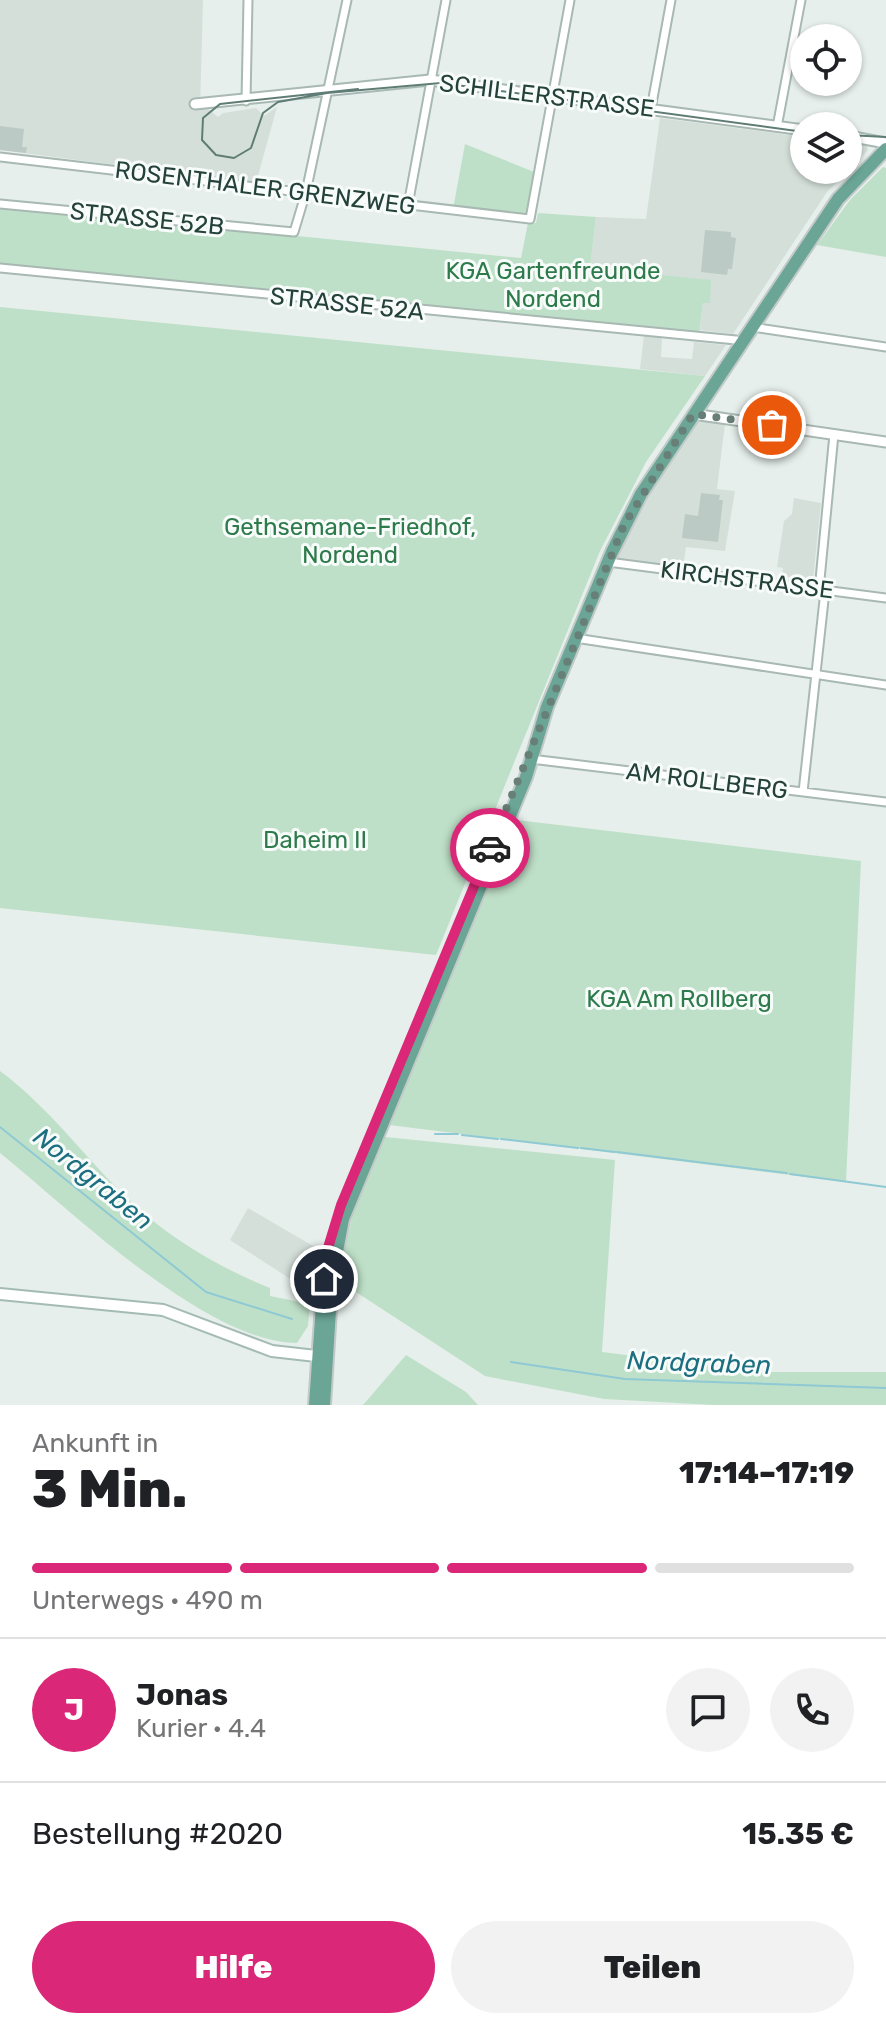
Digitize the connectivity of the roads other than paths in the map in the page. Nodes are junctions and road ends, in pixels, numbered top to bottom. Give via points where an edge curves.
1 (248, 0) edge
2 (347, 0) edge
3 (446, 0) edge
4 (570, 0) edge
5 (671, 0) edge
6 (801, 0) edge
7 (430, 80) junction
8 (327, 92) junction
9 (554, 96) junction
10 (246, 101) junction
11 (195, 104) dead end
12 (651, 109) junction
13 (777, 127) junction
14 (790, 128) edge
15 (862, 140) edge
16 (886, 146) edge
17 (0, 157) edge
18 (306, 192) junction
19 (0, 204) edge
20 (408, 205) junction
21 (0, 268) edge
22 (752, 327) junction
23 (741, 344) junction
24 (886, 347) edge
25 (693, 414) junction
26 (834, 434) junction
27 (886, 442) edge
28 (608, 562) junction
29 (822, 590) junction
30 (886, 598) edge
31 (575, 638) junction
32 (817, 675) junction
33 (886, 685) edge
34 (527, 764) junction
35 (803, 792) junction
36 (886, 802) edge
37 (0, 1294) edge
38 (322, 1357) junction
39 (315, 1405) edge
40 (324, 1405) edge

1 - 10 street
2 - 8 street
3 - 7 street
4 - 9 street
5 - 12 street
6 - 13 street
7 - 8 street, SCHILLERSTRASSE
7 - 9 street, SCHILLERSTRASSE
7 - 20 street
8 - 10 street, SCHILLERSTRASSE
8 - 18 street
9 - 12 street, SCHILLERSTRASSE
9 - 20 street, ROSENTHALER GRENZWEG via 530,219
10 - 11 street, SCHILLERSTRASSE
12 - 13 street, SCHILLERSTRASSE
13 - 14 street, SCHILLERSTRASSE
15 - 16 street
16 - 22 main road via 838,199
17 - 18 street, ROSENTHALER GRENZWEG
18 - 19 street, STRASSE 52B via 294,232
18 - 20 street, ROSENTHALER GRENZWEG
21 - 23 street, STRASSE 52A
22 - 23 main road
22 - 24 street
23 - 25 main road
25 - 26 street
25 - 28 main road via 641,494
26 - 27 street
26 - 29 street
28 - 29 street, KIRCHSTRASSE
28 - 31 main road
29 - 30 street, KIRCHSTRASSE
29 - 32 street
31 - 32 street
31 - 34 main road
32 - 33 street
32 - 35 street
34 - 35 street, AM ROLLBERG
34 - 38 main road via 343,1219 327,1288
35 - 36 street, AM ROLLBERG
37 - 38 main road via 163,1310 272,1351
38 - 39 main road
38 - 40 main road

